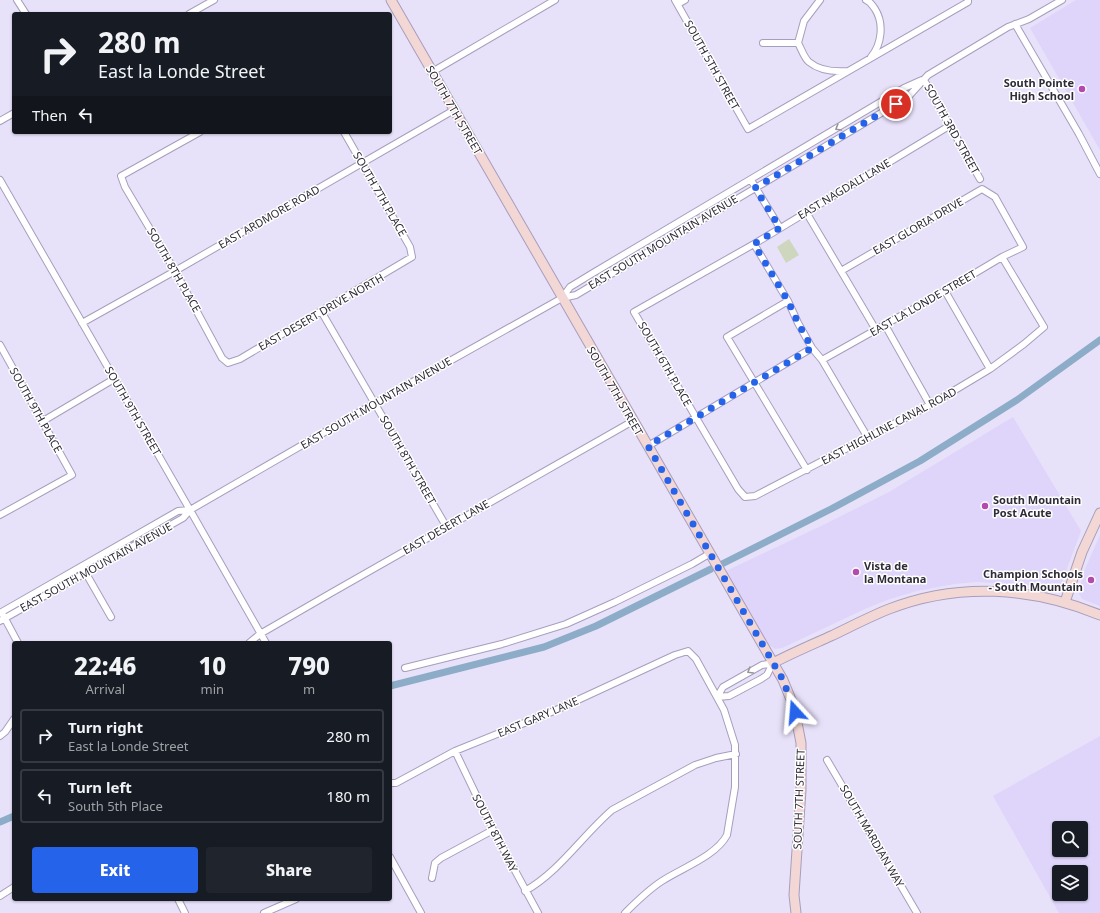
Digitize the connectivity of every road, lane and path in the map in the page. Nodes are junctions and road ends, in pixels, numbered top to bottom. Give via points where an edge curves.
1 (18, 0) edge
2 (214, 0) edge
3 (391, 0) edge
4 (555, 0) edge
5 (685, 0) edge
6 (820, 0) edge
7 (869, 0) edge
8 (1062, 0) edge
9 (968, 1) edge
10 (676, 2) edge
11 (25, 12) edge
12 (193, 12) edge
13 (1015, 24) junction
14 (763, 43) dead end
15 (798, 43) junction
16 (868, 60) junction
17 (849, 71) junction
18 (432, 72) junction
19 (924, 80) junction
20 (454, 110) junction
21 (12, 114) edge
22 (0, 121) edge
23 (949, 126) junction
24 (196, 134) edge
25 (345, 134) edge
26 (362, 163) junction
27 (1100, 174) edge
28 (980, 179) dead end
29 (0, 180) edge
30 (751, 180) junction
31 (755, 188) junction
32 (994, 197) joint
33 (806, 212) junction
34 (780, 228) junction
35 (754, 244) junction
36 (1002, 257) junction
37 (412, 258) joint
38 (175, 271) junction
39 (841, 271) junction
40 (945, 291) junction
41 (562, 298) junction
42 (788, 301) junction
43 (321, 311) junction
44 (634, 312) joint
45 (82, 323) junction
46 (885, 325) junction
47 (876, 330) junction
48 (0, 346) edge
49 (812, 348) junction
50 (822, 360) junction
51 (228, 363) joint
52 (990, 369) junction
53 (114, 379) junction
54 (756, 382) junction
55 (375, 403) junction
56 (930, 405) junction
57 (696, 418) junction
58 (633, 420) junction
59 (43, 421) junction
60 (868, 438) junction
61 (648, 446) junction
62 (807, 470) junction
63 (745, 497) joint
64 (190, 510) junction
65 (1100, 514) edge
66 (0, 515) edge
67 (446, 526) junction
68 (709, 554) junction
69 (82, 566) junction
70 (86, 573) junction
71 (1065, 602) junction
72 (1, 615) edge
73 (1100, 615) edge
74 (111, 617) dead end
75 (260, 634) junction
76 (17, 641) edge
77 (251, 641) edge
78 (265, 641) edge
79 (773, 663) junction
80 (405, 668) dead end
81 (736, 679) junction
82 (742, 689) junction
83 (717, 697) junction
84 (12, 722) edge
85 (0, 736) edge
86 (455, 751) junction
87 (736, 754) junction
88 (827, 760) dead end
89 (392, 783) edge
90 (493, 830) junction
91 (392, 860) edge
92 (432, 878) dead end
93 (12, 889) edge
94 (525, 891) junction
95 (0, 896) edge
96 (179, 901) edge
97 (291, 901) edge
98 (185, 913) edge
99 (264, 913) edge
100 (422, 913) edge
101 (538, 913) edge
102 (625, 913) edge
103 (796, 913) edge
104 (917, 913) edge

1 - 11 street
2 - 12 street
3 - 18 main road, SOUTH 7TH STREET
4 - 18 street
5 - 10 street
6 - 15 street via 804,21
7 - 16 street via 880,16 881,31 878,44
8 - 13 street, EAST SOUTH MOUNTAIN AVENUE
9 - 16 street
10 - 17 street, SOUTH 5TH STREET via 748,129
13 - 19 street, EAST SOUTH MOUNTAIN AVENUE
13 - 27 street
14 - 15 street
15 - 17 street via 808,62 825,70
16 - 17 street
18 - 20 main road, SOUTH 7TH STREET
19 - 23 street, SOUTH 3RD STREET
19 -> 30 street, EAST SOUTH MOUNTAIN AVENUE via 904,88
19 - 31 street, EAST SOUTH MOUNTAIN AVENUE via 908,97
20 - 26 street, EAST ARDMORE ROAD
20 - 41 main road, SOUTH 7TH STREET
21 - 22 street
23 - 28 street, SOUTH 3RD STREET
23 - 33 street, EAST NAGDALI LANE
24 - 38 street, SOUTH 8TH PLACE via 121,176 125,188
25 - 26 street, SOUTH 7TH PLACE
26 - 37 street, SOUTH 7TH PLACE via 410,247
26 - 38 street, EAST ARDMORE ROAD
29 - 45 street, SOUTH 9TH STREET
30 - 31 street
30 - 41 street, EAST SOUTH MOUNTAIN AVENUE via 570,287
31 - 34 street
31 - 41 street, EAST SOUTH MOUNTAIN AVENUE via 576,295
32 - 36 street, EAST LA LONDE STREET via 1023,247
32 - 39 street, EAST GLORIA DRIVE via 982,189
33 - 34 street, EAST NAGDALI LANE
33 - 39 street
34 - 35 street, EAST NAGDALI LANE
35 - 42 street
35 - 44 street, EAST NAGDALI LANE
36 - 40 street, EAST LA LONDE STREET
36 - 52 street, EAST HIGHLINE CANAL ROAD via 1044,327
37 - 43 street, EAST DESERT DRIVE NORTH
38 - 45 street, EAST ARDMORE ROAD
38 - 51 street, SOUTH 8TH PLACE via 222,358
39 - 47 street
40 - 46 street, EAST LA LONDE STREET
40 - 52 street
41 - 55 street, EAST SOUTH MOUNTAIN AVENUE
41 - 58 main road, SOUTH 7TH STREET
42 - 49 street
42 - 54 street via 727,337
43 - 51 street, EAST DESERT DRIVE NORTH via 240,359
43 - 55 street, SOUTH 8TH STREET
44 - 57 street, SOUTH 6TH PLACE
45 - 53 street, SOUTH 9TH STREET
46 - 47 street, EAST LA LONDE STREET
46 - 56 street
47 - 50 street, EAST LA LONDE STREET
48 - 59 street, SOUTH 9TH PLACE
49 - 50 street
49 - 54 street
50 - 60 street
52 - 56 street, EAST HIGHLINE CANAL ROAD
53 - 59 street
53 - 64 street, SOUTH 9TH STREET
54 - 57 street
54 - 62 street
55 - 64 street, EAST SOUTH MOUNTAIN AVENUE
55 - 67 street, SOUTH 8TH STREET
56 - 60 street, EAST HIGHLINE CANAL ROAD
57 - 61 street
57 - 63 street, SOUTH 6TH PLACE
58 - 61 main road, SOUTH 7TH STREET
58 - 67 street, EAST DESERT LANE
59 - 66 street, SOUTH 9TH PLACE via 72,475
60 - 62 street, EAST HIGHLINE CANAL ROAD
61 - 68 main road, SOUTH 7TH STREET
62 - 63 street, EAST HIGHLINE CANAL ROAD via 755,496
64 - 69 street, EAST SOUTH MOUNTAIN AVENUE via 178,511
64 - 70 street, EAST SOUTH MOUNTAIN AVENUE via 183,518
64 - 75 street, SOUTH 9TH STREET
65 - 71 main road via 1082,552
67 - 75 street, EAST DESERT LANE
68 - 79 main road, SOUTH 7TH STREET
68 - 80 street via 566,624 502,644
69 - 70 street
69 - 72 street, EAST SOUTH MOUNTAIN AVENUE
70 - 72 street, EAST SOUTH MOUNTAIN AVENUE
70 - 74 street
71 - 73 main road
71 - 79 main road via 1031,594 1000,591 970,591 925,598 879,613
72 - 76 street
75 - 77 street, EAST DESERT LANE
75 - 78 street, SOUTH 9TH STREET
79 -> 81 street via 762,665
79 - 82 street via 767,675
79 - 103 main road, SOUTH 7TH STREET via 794,707 801,743 801,790 794,895
81 - 82 street
81 - 83 street via 723,687
82 - 83 street via 729,696
83 - 86 street, EAST GARY LANE via 696,659 688,651 554,711
83 - 87 street via 729,722
84 - 85 street
86 - 89 street, EAST GARY LANE
86 - 90 street, SOUTH 8TH WAY
87 - 94 street via 695,765 612,810 556,869
87 - 102 street via 733,804 724,841 642,896
88 - 104 street, SOUTH MARDIAN WAY
90 - 92 street via 441,858 435,863
90 - 94 street, SOUTH 8TH WAY
91 - 100 street
93 - 95 street
94 - 101 street, SOUTH 8TH WAY
96 - 98 street
97 - 99 street

